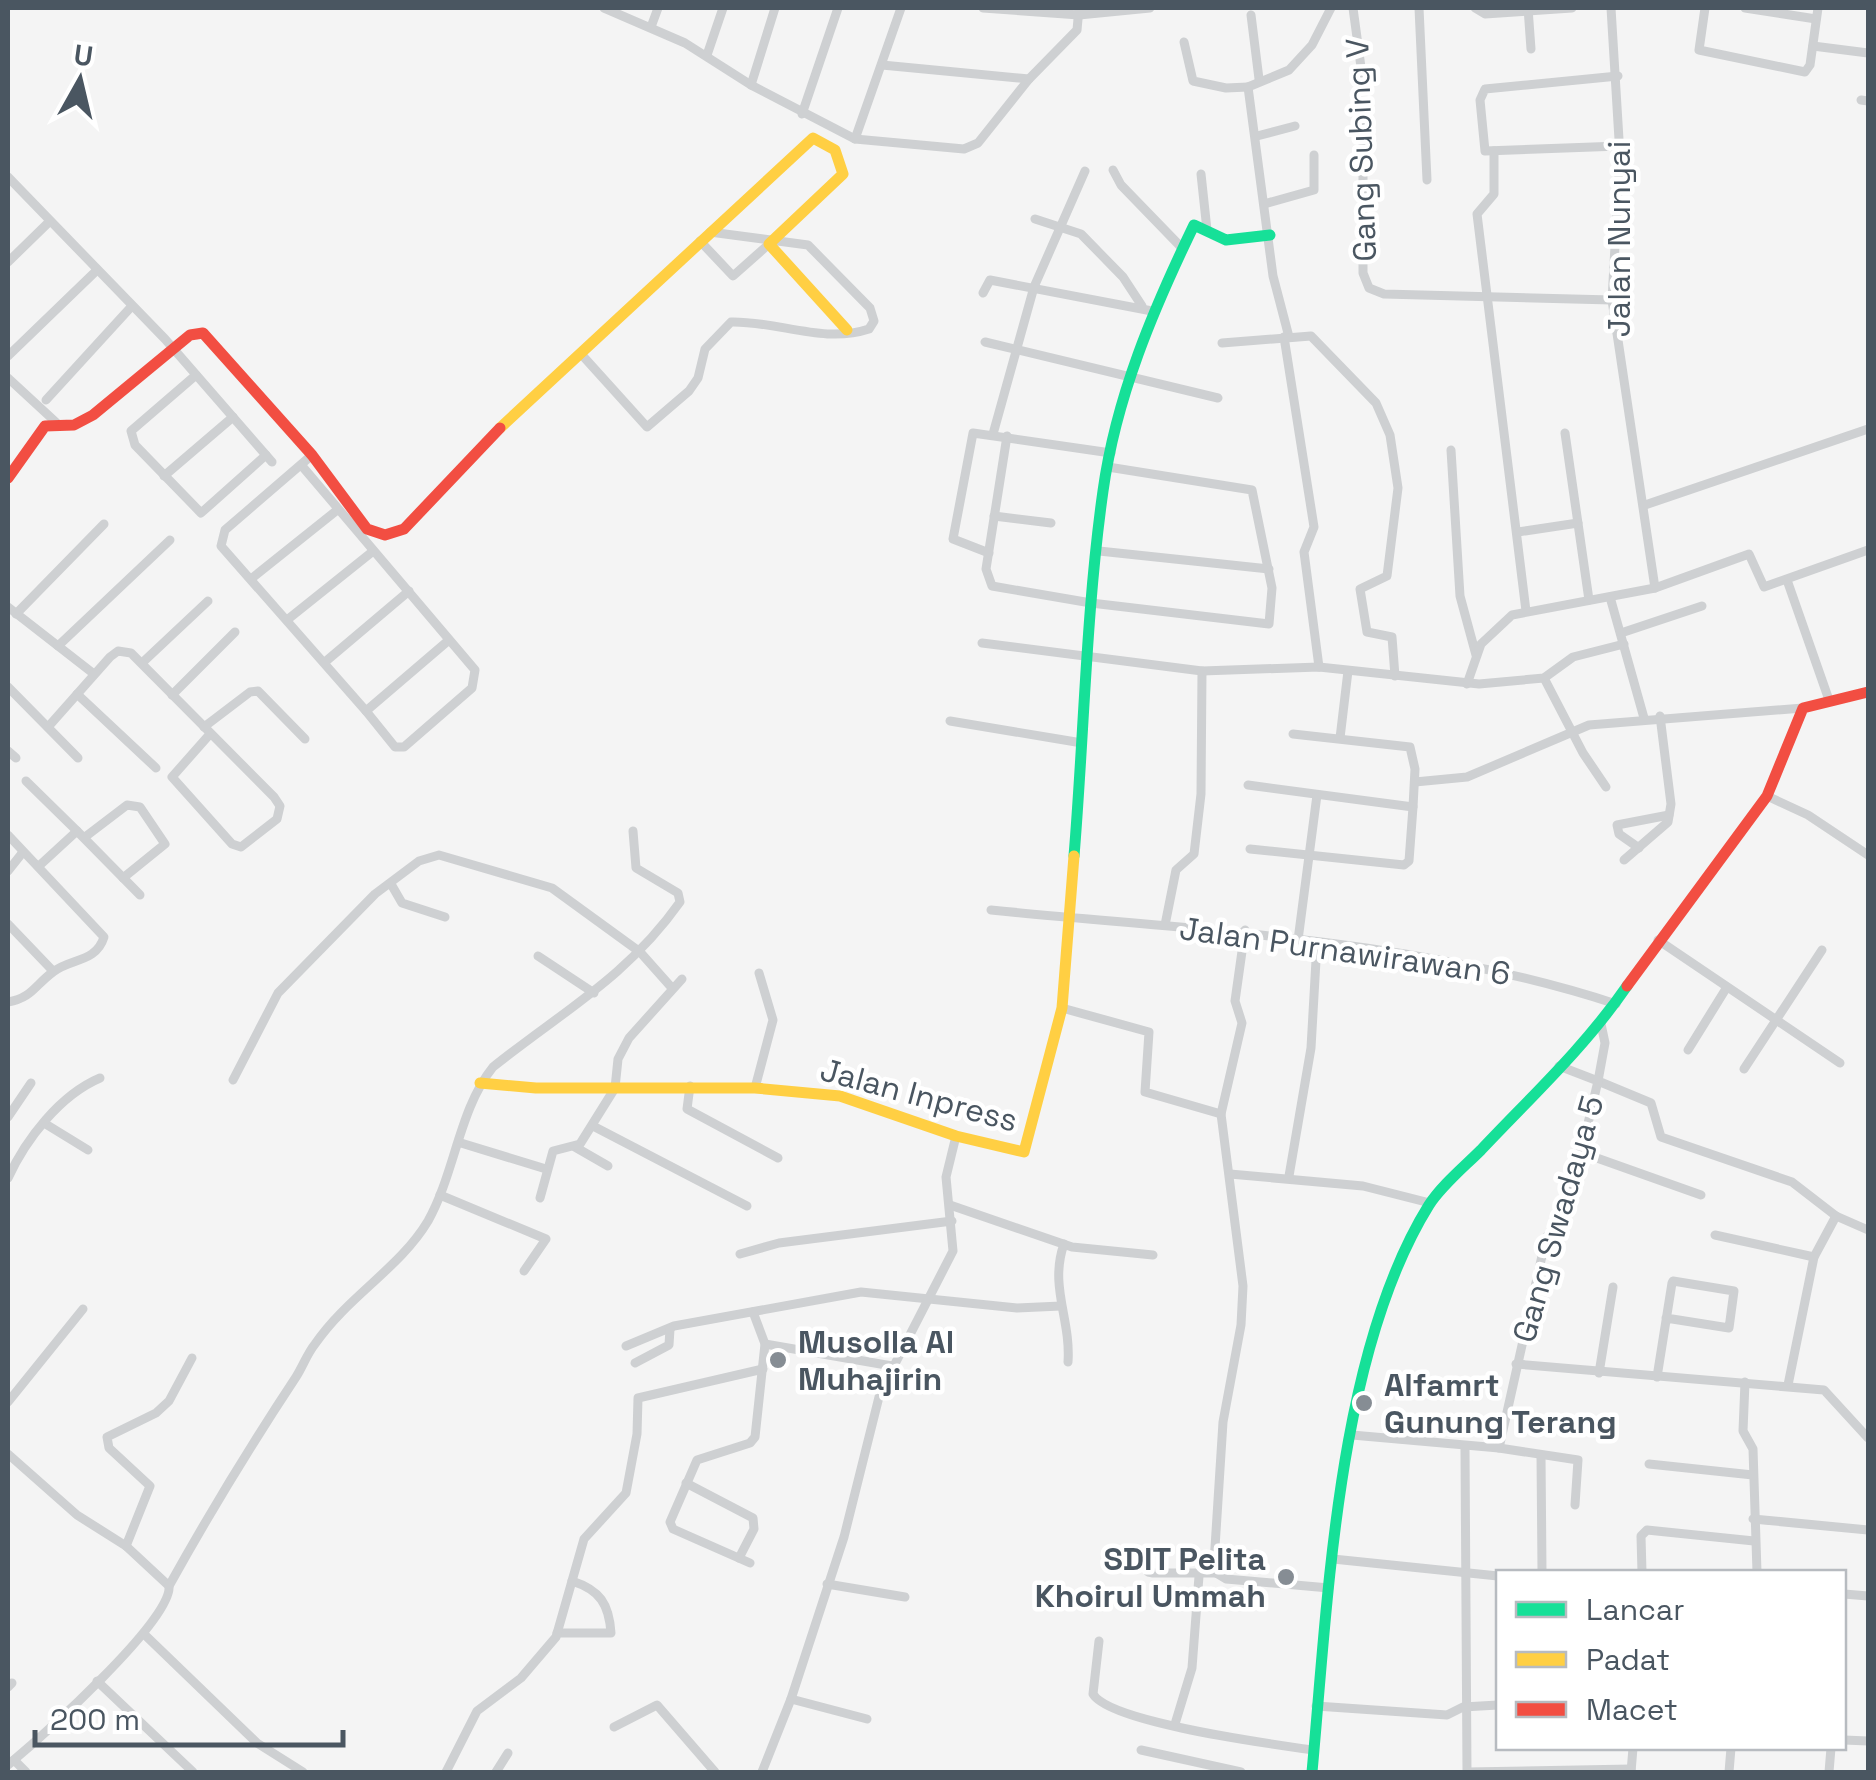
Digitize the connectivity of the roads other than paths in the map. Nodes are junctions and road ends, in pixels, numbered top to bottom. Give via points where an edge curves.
1 (604, 8) edge
2 (658, 8) edge
3 (723, 8) edge
4 (775, 8) edge
5 (838, 8) edge
6 (901, 8) edge
7 (983, 8) edge
8 (1150, 8) edge
9 (1331, 8) edge
10 (1353, 8) edge
11 (1419, 8) edge
12 (1572, 8) edge
13 (1611, 8) edge
14 (1705, 8) edge
15 (1745, 8) edge
16 (1528, 9) edge
17 (1477, 10) edge
18 (1079, 11) edge
19 (1817, 13) edge
20 (1251, 16) dead end
21 (651, 27) junction
22 (1184, 42) dead end
23 (1813, 46) junction
24 (1530, 50) dead end
25 (1868, 53) edge
26 (707, 54) junction
27 (882, 64) junction
28 (1618, 76) junction
29 (1029, 79) junction
30 (1260, 79) junction
31 (752, 85) junction
32 (1248, 87) junction
33 (802, 114) junction
34 (1294, 126) dead end
35 (1257, 136) junction
36 (854, 139) junction
37 (1620, 146) junction
38 (1494, 151) junction
39 (1314, 155) dead end
40 (1113, 170) dead end
41 (1085, 171) dead end
42 (1201, 174) dead end
43 (8, 178) edge
44 (1427, 180) dead end
45 (1264, 204) junction
46 (1035, 219) dead end
47 (49, 222) junction
48 (1059, 229) junction
49 (1208, 230) junction
50 (1270, 234) junction
51 (705, 237) junction
52 (772, 242) junction
53 (1182, 248) junction
54 (8, 262) edge
55 (95, 272) junction
56 (1034, 287) junction
57 (983, 294) dead end
58 (1487, 296) junction
59 (1612, 300) junction
60 (131, 307) junction
61 (1147, 308) junction
62 (847, 330) junction
63 (1287, 337) junction
64 (985, 342) dead end
65 (1222, 344) dead end
66 (1016, 348) junction
67 (176, 351) junction
68 (582, 355) junction
69 (8, 356) edge
70 (196, 374) junction
71 (1132, 375) junction
72 (8, 378) edge
73 (1218, 398) dead end
74 (46, 400) dead end
75 (233, 417) junction
76 (60, 426) junction
77 (1868, 429) edge
78 (1566, 433) dead end
79 (992, 434) junction
80 (1007, 436) junction
81 (1451, 450) dead end
82 (1111, 453) junction
83 (312, 455) junction
84 (302, 466) junction
85 (1108, 467) junction
86 (164, 476) junction
87 (8, 478) edge
88 (1646, 505) junction
89 (336, 510) junction
90 (994, 516) junction
91 (1051, 523) dead end
92 (1578, 523) junction
93 (104, 524) dead end
94 (1518, 532) junction
95 (170, 540) dead end
96 (1868, 550) edge
97 (1099, 551) junction
98 (372, 552) junction
99 (989, 553) junction
100 (1269, 568) junction
101 (251, 579) junction
102 (1787, 580) junction
103 (1656, 588) junction
104 (410, 592) junction
105 (1610, 598) junction
106 (1589, 600) junction
107 (208, 602) dead end
108 (1092, 603) junction
109 (1702, 606) dead end
110 (12, 611) edge
111 (1526, 611) junction
112 (287, 620) junction
113 (235, 632) dead end
114 (1623, 638) junction
115 (449, 640) junction
116 (982, 643) dead end
117 (58, 646) junction
118 (1476, 655) junction
119 (1090, 658) junction
120 (325, 662) junction
121 (142, 663) junction
122 (1319, 667) junction
123 (1202, 671) junction
124 (1348, 671) junction
125 (94, 674) junction
126 (1394, 676) junction
127 (1544, 678) junction
128 (1467, 684) junction
129 (8, 686) edge
130 (1868, 692) edge
131 (77, 694) junction
132 (172, 695) junction
133 (1829, 700) junction
134 (1803, 708) junction
135 (366, 711) junction
136 (1660, 716) junction
137 (1644, 718) junction
138 (950, 721) dead end
139 (48, 726) junction
140 (207, 730) junction
141 (1293, 734) dead end
142 (1572, 734) junction
143 (1340, 738) junction
144 (304, 739) dead end
145 (1082, 743) junction
146 (78, 758) dead end
147 (156, 768) dead end
148 (26, 780) dead end
149 (1415, 782) junction
150 (1248, 785) dead end
151 (1606, 787) dead end
152 (1318, 795) junction
153 (1767, 796) junction
154 (1414, 807) junction
155 (1670, 815) junction
156 (633, 830) dead end
157 (82, 834) junction
158 (8, 836) edge
159 (1639, 848) junction
160 (1250, 850) dead end
161 (24, 852) junction
162 (1310, 855) junction
163 (1868, 856) edge
164 (1624, 860) dead end
165 (40, 865) junction
166 (8, 872) edge
167 (123, 878) junction
168 (391, 884) junction
169 (140, 895) dead end
170 (991, 910) dead end
171 (445, 917) dead end
172 (1071, 918) junction
173 (8, 924) edge
174 (1165, 925) junction
175 (1246, 930) junction
176 (1298, 940) junction
177 (1658, 940) junction
178 (1316, 943) junction
179 (1822, 950) dead end
180 (640, 952) junction
181 (538, 956) dead end
182 (53, 971) junction
183 (759, 973) dead end
184 (682, 978) dead end
185 (1727, 987) junction
186 (672, 988) junction
187 (594, 993) junction
188 (8, 1002) edge
189 (1616, 1004) junction
190 (1062, 1008) junction
191 (1776, 1020) junction
192 (1601, 1024) junction
193 (1688, 1050) dead end
194 (1840, 1063) dead end
195 (1558, 1065) junction
196 (1744, 1069) dead end
197 (100, 1078) dead end
198 (233, 1080) dead end
199 (1598, 1081) junction
200 (31, 1084) dead end
201 (480, 1084) junction
202 (690, 1086) junction
203 (615, 1088) junction
204 (755, 1088) junction
205 (1221, 1114) junction
206 (8, 1117) edge
207 (44, 1123) junction
208 (593, 1126) junction
209 (956, 1136) junction
210 (461, 1143) junction
211 (574, 1147) junction
212 (88, 1150) dead end
213 (1580, 1152) junction
214 (778, 1158) dead end
215 (608, 1166) dead end
216 (546, 1169) junction
217 (9, 1170) edge
218 (1230, 1174) junction
219 (1289, 1176) junction
220 (440, 1194) junction
221 (1700, 1195) dead end
222 (540, 1198) dead end
223 (1430, 1203) junction
224 (747, 1206) dead end
225 (950, 1206) junction
226 (1836, 1216) junction
227 (952, 1220) junction
228 (1868, 1230) edge
229 (1716, 1235) dead end
230 (1064, 1244) junction
231 (740, 1254) dead end
232 (1153, 1254) dead end
233 (1814, 1257) junction
234 (524, 1272) dead end
235 (1613, 1287) dead end
236 (931, 1296) junction
237 (1061, 1306) junction
238 (83, 1309) dead end
239 (753, 1312) junction
240 (1666, 1318) junction
241 (670, 1328) junction
242 (765, 1344) junction
243 (626, 1346) dead end
244 (192, 1358) dead end
245 (1068, 1362) dead end
246 (635, 1363) dead end
247 (1516, 1364) junction
248 (892, 1366) junction
249 (764, 1369) junction
250 (1600, 1373) junction
251 (1657, 1378) junction
252 (1744, 1382) junction
253 (1788, 1385) junction
254 (8, 1402) edge
255 (1352, 1434) junction
256 (1868, 1438) edge
257 (1465, 1448) junction
258 (1499, 1448) junction
259 (8, 1454) edge
260 (1541, 1455) junction
261 (1649, 1464) dead end
262 (1753, 1475) junction
263 (686, 1483) junction
264 (1575, 1505) dead end
265 (1753, 1518) junction
266 (1868, 1530) edge
267 (1754, 1541) junction
268 (126, 1546) junction
269 (1143, 1554) dead end
270 (739, 1558) junction
271 (1333, 1559) junction
272 (750, 1563) dead end
273 (1465, 1570) junction
274 (1542, 1570) edge
275 (1642, 1570) edge
276 (1757, 1570) edge
277 (1216, 1574) junction
278 (1199, 1576) junction
279 (1496, 1576) edge
280 (572, 1581) junction
281 (828, 1584) junction
282 (169, 1586) junction
283 (1329, 1588) junction
284 (905, 1598) dead end
285 (558, 1633) junction
286 (144, 1635) junction
287 (1100, 1641) dead end
288 (98, 1681) junction
289 (791, 1699) junction
290 (1496, 1704) edge
291 (1316, 1706) junction
292 (1463, 1707) junction
293 (867, 1719) dead end
294 (1175, 1724) junction
295 (614, 1727) dead end
296 (1141, 1750) dead end
297 (1312, 1750) junction
298 (508, 1753) dead end
299 (11, 1763) edge
300 (1631, 1771) edge
301 (26, 1772) edge
302 (193, 1772) edge
303 (303, 1772) edge
304 (446, 1772) edge
305 (496, 1772) edge
306 (715, 1772) edge
307 (762, 1772) edge
308 (1241, 1772) edge
309 (1312, 1772) edge

1 - 21 street
2 - 21 street
3 - 26 street
4 - 31 street
5 - 33 street
6 - 27 street
7 - 18 street
8 - 18 street
9 - 30 street via 1302,57 1289,70
10 - 58 street, Gang Subing V via 1362,82 1363,273 1369,288
11 - 44 street
12 - 16 street
13 - 28 street, Jalan Nunyai
14 - 23 street via 1702,51 1804,72
15 - 19 street
16 - 17 street
16 - 24 street
18 - 29 street via 1077,30
19 - 23 street
20 - 30 street
21 - 26 street
22 - 32 street via 1193,81
23 - 25 street
26 - 31 street
27 - 29 street
27 - 36 street
28 - 37 street, Jalan Nunyai
28 - 38 street via 1485,90 1484,151
29 - 36 street via 972,147
30 - 32 street
31 - 33 street
32 - 35 street
33 - 36 street
34 - 35 street
35 - 45 street
37 - 38 street
37 - 59 street, Jalan Nunyai
38 - 58 street via 1494,194 1477,214
39 - 45 street via 1314,190
40 - 53 street
41 - 48 street
42 - 49 street
43 - 47 street
45 - 50 street
46 - 48 street
47 - 54 street
47 - 55 street
48 - 56 street
48 - 61 street via 1082,234
49 - 50 street via 1231,240
49 - 53 street via 1194,225
50 - 63 street
51 - 52 street
51 - 52 street via 733,276
51 - 52 street via 819,138 838,156 844,174
51 - 68 street
52 - 62 street
52 - 62 street via 808,246 870,308 870,329
53 - 61 street, Jalan Inpress
55 - 60 street
55 - 69 street
56 - 57 street via 990,280
56 - 61 street
56 - 66 street
58 - 59 street, Gang Subing V
58 - 94 street
59 - 88 street, Jalan Nunyai
60 - 67 street
60 - 74 street
61 - 71 street, Jalan Inpress
62 - 68 street via 818,336 730,322 705,349 689,391 647,426
63 - 65 street
63 - 122 street via 1314,527 1304,554
63 - 126 street via 1318,341 1376,403 1390,435 1398,488 1390,566 1384,579 1360,589 1366,632 1392,637
64 - 66 street
66 - 71 street
66 - 79 street
67 - 70 street
67 - 76 street via 93,415
67 - 83 street via 190,335 203,333
68 - 83 street via 389,536 367,529
70 - 75 street
70 - 86 street via 130,433
71 - 73 street
71 - 82 street, Jalan Inpress
72 - 76 street
75 - 86 street
75 - 86 street via 269,458 201,513
76 - 87 street via 40,430
77 - 88 street
78 - 92 street
79 - 80 street
79 - 99 street via 969,439 954,527 955,542
80 - 82 street
80 - 90 street
81 - 118 street via 1460,596
82 - 85 street, Jalan Inpress
83 - 84 street
84 - 89 street
84 - 101 street via 220,536
85 - 97 street, Jalan Inpress
85 - 100 street via 1252,490
88 - 103 street, Jalan Nunyai
89 - 98 street
89 - 101 street
90 - 91 street
90 - 99 street
92 - 94 street
92 - 106 street
93 - 110 street
94 - 111 street
95 - 117 street
96 - 102 street
97 - 100 street
97 - 108 street, Jalan Inpress
98 - 104 street
98 - 112 street
99 - 108 street via 992,586
100 - 108 street via 1273,616 1264,626
101 - 112 street
102 - 103 street via 1762,586 1750,554
102 - 133 street
103 - 105 street
104 - 115 street
104 - 120 street
105 - 106 street
105 - 114 street
106 - 111 street
107 - 121 street
108 - 119 street, Jalan Inpress
109 - 114 street
110 - 117 street
111 - 118 street via 1500,622
112 - 120 street
113 - 132 street
114 - 127 street via 1573,657
114 - 137 street
115 - 135 street
115 - 135 street via 476,670 476,681 410,744 395,747
116 - 119 street
117 - 125 street
118 - 128 street
119 - 123 street
119 - 145 street, Jalan Inpress
120 - 135 street
121 - 125 street via 118,651
121 - 132 street
122 - 123 street
122 - 124 street
123 - 174 street via 1202,794 1194,854 1176,870
124 - 126 street
124 - 143 street
125 - 131 street
126 - 128 street
127 - 128 street
127 - 142 street
129 - 139 street
130 - 133 street
131 - 139 street
131 - 147 street
132 - 140 street
133 - 134 street
134 - 136 street
134 - 153 street
136 - 137 street
136 - 155 street
137 - 142 street
138 - 145 street
139 - 146 street
140 - 140 street via 280,806 277,819 241,846 172,778
140 - 144 street via 258,691
141 - 143 street
142 - 149 street via 1466,777
142 - 151 street
143 - 149 street via 1410,747
145 - 172 street, Jalan Inpress
148 - 157 street
149 - 154 street
150 - 152 street
152 - 154 street
152 - 162 street
153 - 163 street
153 - 177 street
154 - 162 street via 1404,865
155 - 159 street
155 - 159 street via 1618,825
156 - 180 street via 636,868 681,898
157 - 165 street
157 - 167 street
157 - 167 street via 127,805 140,807 165,844
158 - 161 street
159 - 164 street
160 - 162 street
161 - 165 street
161 - 166 street
162 - 176 street
165 - 182 street via 104,937 93,954
167 - 169 street
168 - 171 street via 402,903
168 - 180 street via 439,855 481,866 552,888
168 - 198 street via 278,993
170 - 172 street, Jalan Purnawirawan 6
172 - 174 street, Jalan Purnawirawan 6
172 - 190 street, Jalan Inpress
173 - 182 street
174 - 175 street, Jalan Purnawirawan 6
175 - 176 street, Jalan Purnawirawan 6
175 - 205 street via 1235,1001 1242,1023
176 - 178 street, Jalan Purnawirawan 6
177 - 185 street
177 - 189 street
178 - 189 street, Jalan Purnawirawan 6 via 1522,976
178 - 219 street via 1311,1048
179 - 191 street
180 - 186 street
180 - 187 street
181 - 187 street
182 - 188 street via 30,996
183 - 204 street via 773,1020
184 - 186 street
185 - 191 street
185 - 193 street
186 - 203 street via 629,1038
187 - 201 street via 523,1043
189 - 192 street
190 - 205 street via 1149,1032 1145,1092
190 - 209 street, Jalan Inpress via 1024,1152
191 - 194 street
191 - 196 street
192 - 195 street
192 - 199 street, Gang Swadaya 5
195 - 199 street
195 - 223 street
197 - 207 street via 77,1088
199 - 213 street, Gang Swadaya 5
199 - 226 street via 1651,1104 1661,1137 1792,1182
200 - 206 street
201 - 203 street, Jalan Inpress
201 - 210 street
202 - 203 street, Jalan Inpress
202 - 204 street, Jalan Inpress
202 - 214 street via 687,1109 699,1119
203 - 208 street
204 - 209 street, Jalan Inpress via 840,1096
205 - 218 street
207 - 212 street
207 - 217 street
208 - 211 street
208 - 224 street
209 - 225 street via 946,1177
210 - 216 street
210 - 220 street
211 - 215 street
211 - 216 street via 554,1149
213 - 221 street
213 - 247 street, Gang Swadaya 5 via 1569,1204 1546,1238
216 - 222 street
218 - 219 street
218 - 277 street via 1242,1305 1219,1453
219 - 223 street
220 - 234 street via 546,1239
220 - 282 street via 404,1254 350,1298 312,1346
223 - 255 street via 1389,1288 1365,1360
225 - 227 street
225 - 230 street
226 - 228 street
226 - 233 street
227 - 231 street
227 - 236 street via 953,1251
229 - 233 street
230 - 232 street
230 - 237 street via 1055,1279
233 - 253 street
235 - 250 street
236 - 237 street
236 - 239 street via 860,1292
236 - 248 street
237 - 245 street
238 - 254 street
239 - 241 street
239 - 242 street
240 - 240 street via 1728,1328 1734,1291 1673,1281
240 - 251 street
241 - 243 street
241 - 246 street via 665,1349
242 - 248 street
242 - 249 street
244 - 268 street via 169,1401 107,1437 109,1448 150,1486
247 - 250 street
247 - 258 street, Gang Swadaya 5
248 - 281 street
249 - 263 street via 755,1437 702,1456
249 - 280 street via 640,1396 626,1493 584,1539
250 - 251 street
251 - 252 street
252 - 253 street
252 - 262 street via 1743,1431 1753,1449
253 - 256 street via 1830,1393
255 - 257 street
255 - 271 street
257 - 258 street
257 - 273 street
258 - 260 street
259 - 268 street via 77,1515
260 - 264 street via 1578,1460
260 - 274 street
261 - 262 street
262 - 265 street
263 - 270 street via 753,1518
263 - 270 street via 672,1508 671,1527
265 - 266 street
265 - 267 street
267 - 275 street via 1646,1530
267 - 276 street
268 - 282 street
269 - 278 street via 1148,1572
270 - 272 street
271 - 273 street
271 - 283 street
273 - 279 street
273 - 292 street
277 - 278 street
277 - 283 street
278 - 294 street via 1192,1668
280 - 285 street
280 - 285 street via 590,1586 608,1606 611,1633
281 - 284 street
281 - 289 street
282 - 286 street via 170,1597
283 - 291 street
285 - 304 street via 521,1678 477,1710
286 - 288 street
286 - 303 street via 257,1743
287 - 294 street via 1093,1694 1099,1704
288 - 299 street
288 - 302 street
289 - 293 street
289 - 307 street
290 - 292 street
291 - 292 street via 1446,1714
291 - 297 street
292 - 300 street via 1467,1772
294 - 297 street
295 - 306 street via 657,1704
296 - 308 street
297 - 309 street
298 - 305 street
299 - 301 street

